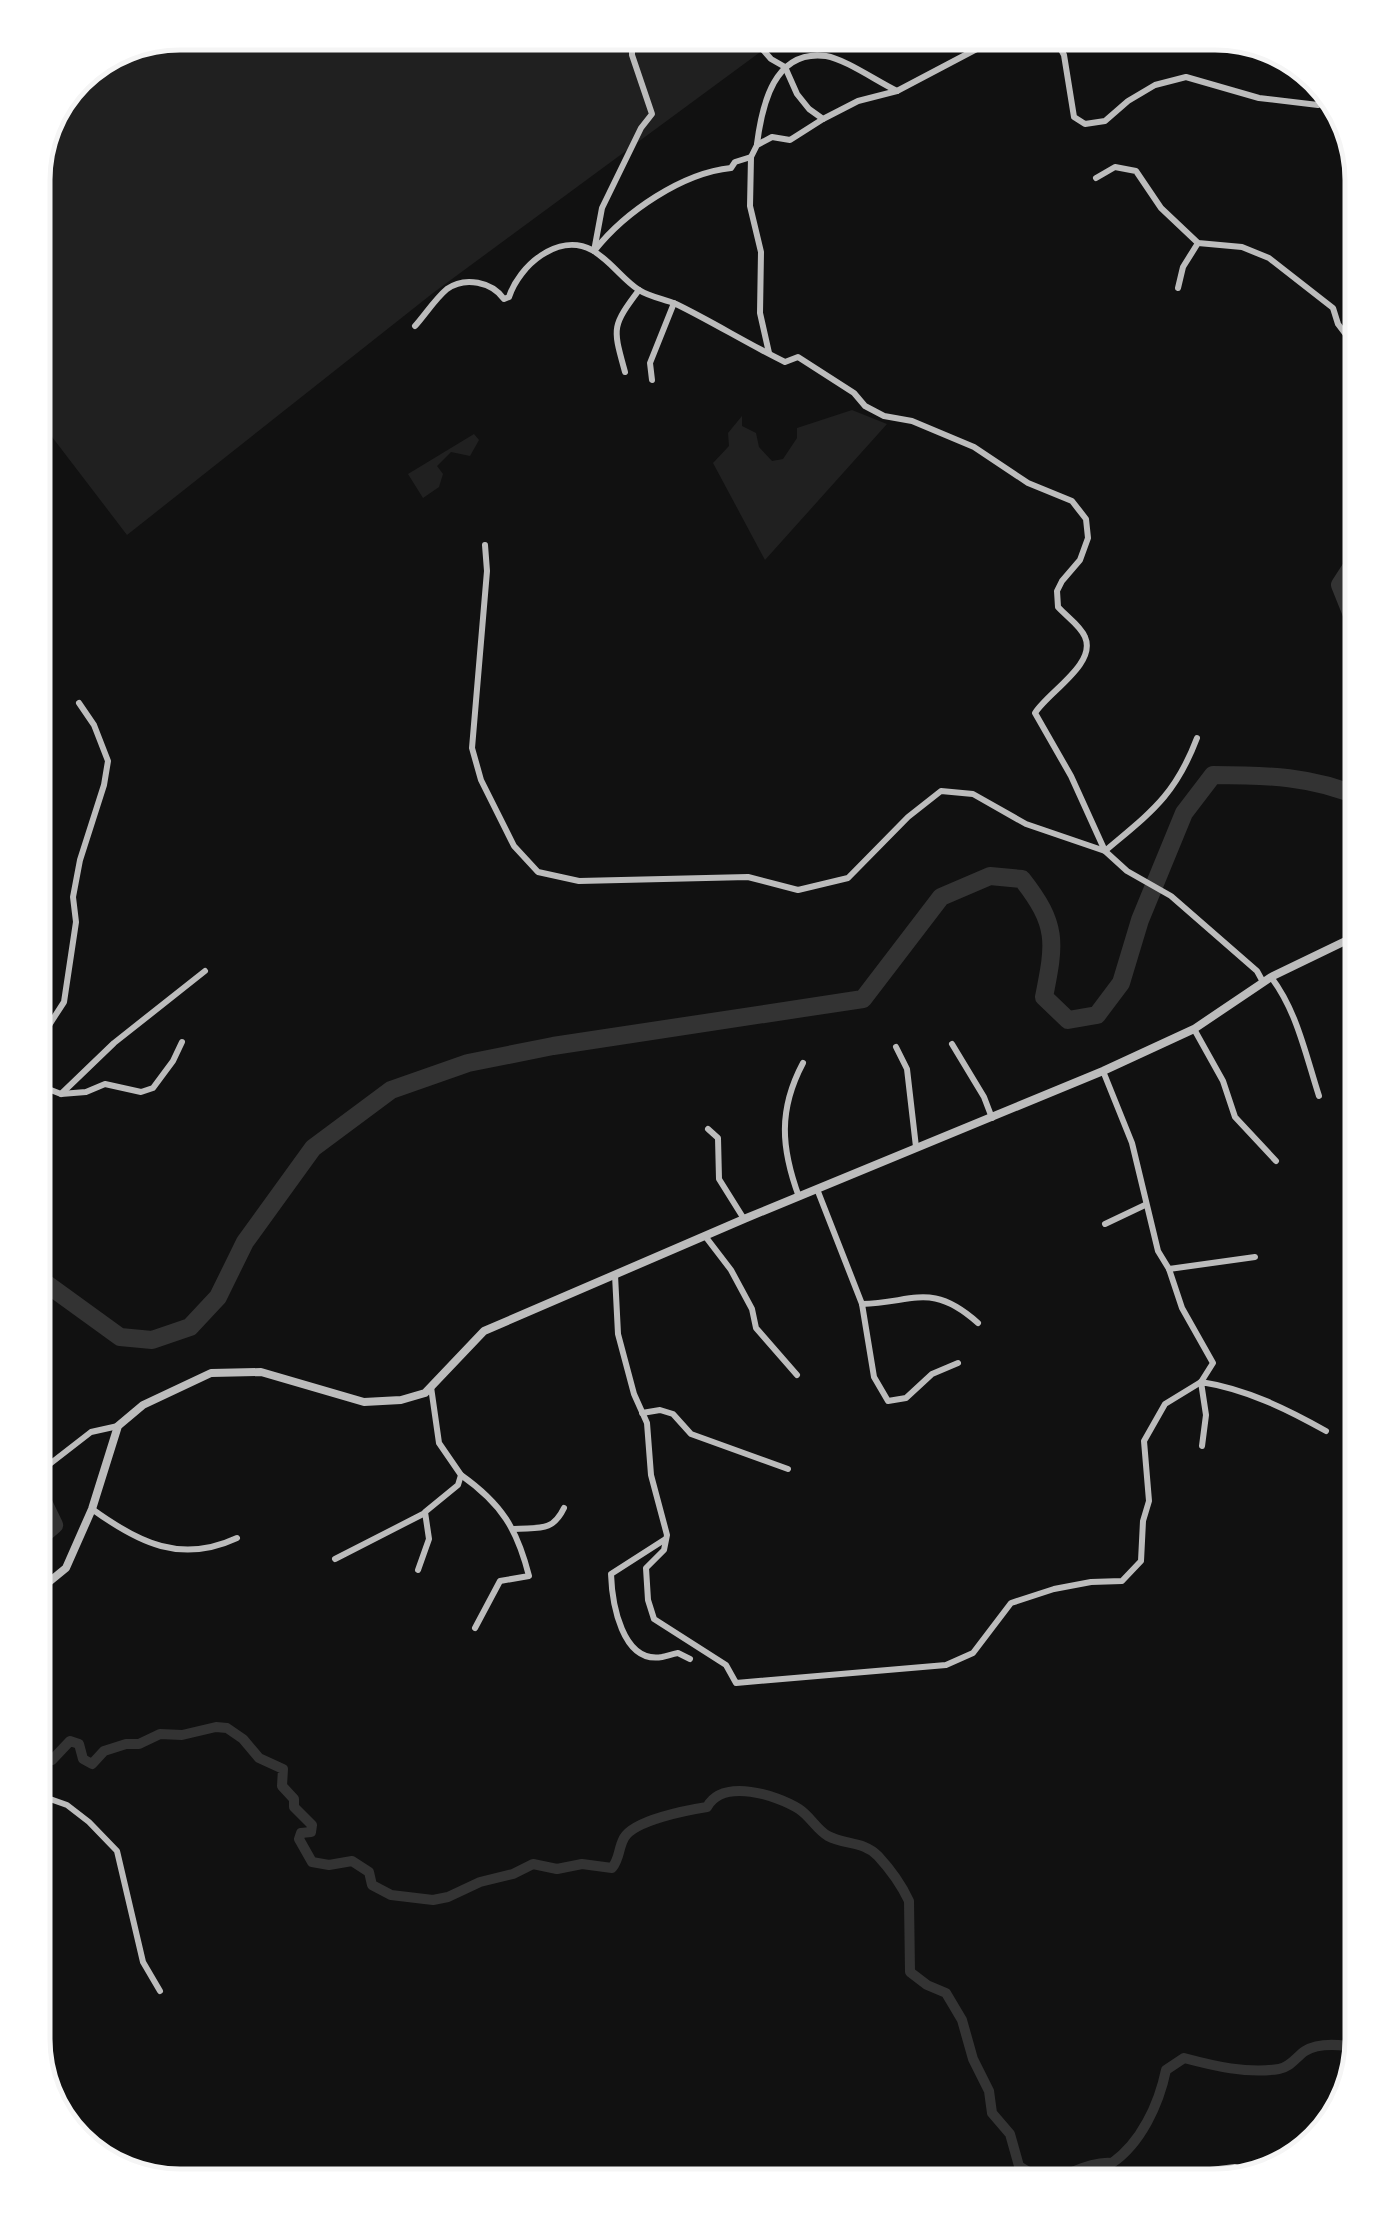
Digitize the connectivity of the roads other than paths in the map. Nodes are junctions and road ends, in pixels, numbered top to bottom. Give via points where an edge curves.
1 (632, 50) edge
2 (764, 50) edge
3 (975, 50) edge
4 (1061, 50) edge
5 (785, 67) junction
6 (897, 91) junction
7 (1320, 104) edge
8 (823, 120) junction
9 (757, 145) junction
10 (752, 158) junction
11 (1096, 178) dead end
12 (1198, 243) junction
13 (594, 252) junction
14 (1178, 288) dead end
15 (639, 290) junction
16 (674, 303) junction
17 (415, 326) dead end
18 (1345, 333) edge
19 (770, 354) junction
20 (625, 372) dead end
21 (652, 380) dead end
22 (485, 545) dead end
23 (79, 703) dead end
24 (1197, 738) dead end
25 (1105, 850) junction
26 (1345, 941) edge
27 (205, 971) dead end
28 (1267, 979) junction
29 (50, 1024) edge
30 (1194, 1030) junction
31 (182, 1042) dead end
32 (952, 1044) dead end
33 (896, 1046) dead end
34 (803, 1063) dead end
35 (1104, 1071) junction
36 (50, 1089) edge
37 (61, 1094) junction
38 (1319, 1096) dead end
39 (992, 1118) junction
40 (708, 1129) dead end
41 (916, 1147) junction
42 (1276, 1161) dead end
43 (817, 1190) junction
44 (799, 1198) junction
45 (1145, 1205) junction
46 (744, 1219) junction
47 (1105, 1224) dead end
48 (705, 1236) junction
49 (1255, 1257) dead end
50 (1169, 1270) junction
51 (615, 1275) junction
52 (862, 1304) junction
53 (978, 1323) dead end
54 (958, 1363) dead end
55 (797, 1374) dead end
56 (1201, 1382) junction
57 (431, 1388) junction
58 (642, 1413) junction
59 (118, 1426) junction
60 (1326, 1431) dead end
61 (1202, 1446) dead end
62 (50, 1463) edge
63 (788, 1469) dead end
64 (461, 1475) junction
65 (564, 1508) dead end
66 (92, 1509) junction
67 (425, 1512) junction
68 (513, 1529) junction
69 (667, 1535) junction
70 (237, 1538) dead end
71 (336, 1559) dead end
72 (418, 1570) dead end
73 (50, 1580) edge
74 (475, 1628) dead end
75 (690, 1659) dead end
76 (50, 1799) edge
77 (160, 1991) dead end

1 - 13 street via 652,114 602,208
2 - 5 street
3 - 6 street
4 - 7 street via 1074,117 1085,124 1105,121 1155,84 1186,76 1259,98
5 - 6 street via 800,58 828,56
5 - 8 street via 797,94
5 - 9 street via 760,116
6 - 8 street
8 - 9 street via 790,140 772,137
9 - 10 street
10 - 13 street via 672,190 628,217
10 - 19 street via 750,206
11 - 12 street via 1115,167 1136,170
12 - 14 street
12 - 18 street via 1242,247 1269,258 1333,308
13 - 15 street
13 - 17 street via 573,245 540,255 515,278 509,297 484,282 448,288
15 - 16 street
15 - 20 street via 616,321
16 - 19 street
16 - 21 street via 650,363
19 - 25 street via 785,362 798,357 884,416 974,447 1072,501 1086,519 1088,538 1062,581 1058,608 1085,636 1087,652 1036,713
22 - 25 street via 472,748 514,846 538,872 580,882 748,877 798,890 848,878 941,791 973,794 1026,824
23 - 29 street via 108,761 73,897 76,922 64,1002
24 - 25 street via 1165,800
25 - 28 street via 1127,872 1171,896
26 - 28 street
27 - 37 street
28 - 30 street
28 - 38 street via 1284,994
30 - 35 street
30 - 42 street via 1236,1116
31 - 37 street via 152,1088 106,1084
32 - 39 street
33 - 41 street via 907,1069
34 - 44 street via 788,1091 784,1133
35 - 39 street
35 - 45 street via 1132,1143
36 - 37 street
39 - 41 street
40 - 46 street via 718,1138 720,1180
41 - 43 street
43 - 44 street
43 - 52 street
44 - 46 street
45 - 47 street
45 - 50 street
46 - 48 street
48 - 51 street
48 - 55 street via 752,1309 756,1328
49 - 50 street
50 - 56 street via 1213,1364
51 - 57 street via 484,1331
51 - 58 street via 618,1334
52 - 53 street via 891,1304 903,1296 940,1299
52 - 54 street via 874,1377 888,1401 906,1398 932,1374
56 - 60 street via 1286,1408
56 - 61 street
56 - 69 street via 1165,1404 1144,1441 1149,1501 1141,1561 1122,1580 1011,1602 973,1653 946,1666 736,1683 726,1665 654,1619 646,1568 664,1550
57 - 59 street via 401,1400 364,1402 261,1372 211,1373
57 - 64 street via 439,1443
58 - 63 street via 673,1414 691,1434
58 - 69 street
59 - 62 street via 91,1432
59 - 66 street
64 - 67 street
64 - 68 street
65 - 68 street via 547,1528
66 - 70 street via 132,1536 180,1552
66 - 73 street via 66,1568
67 - 71 street
67 - 72 street via 429,1539
68 - 74 street via 529,1576 500,1580
69 - 75 street via 611,1574 612,1594 636,1652
76 - 77 street via 67,1805 117,1850 143,1962

